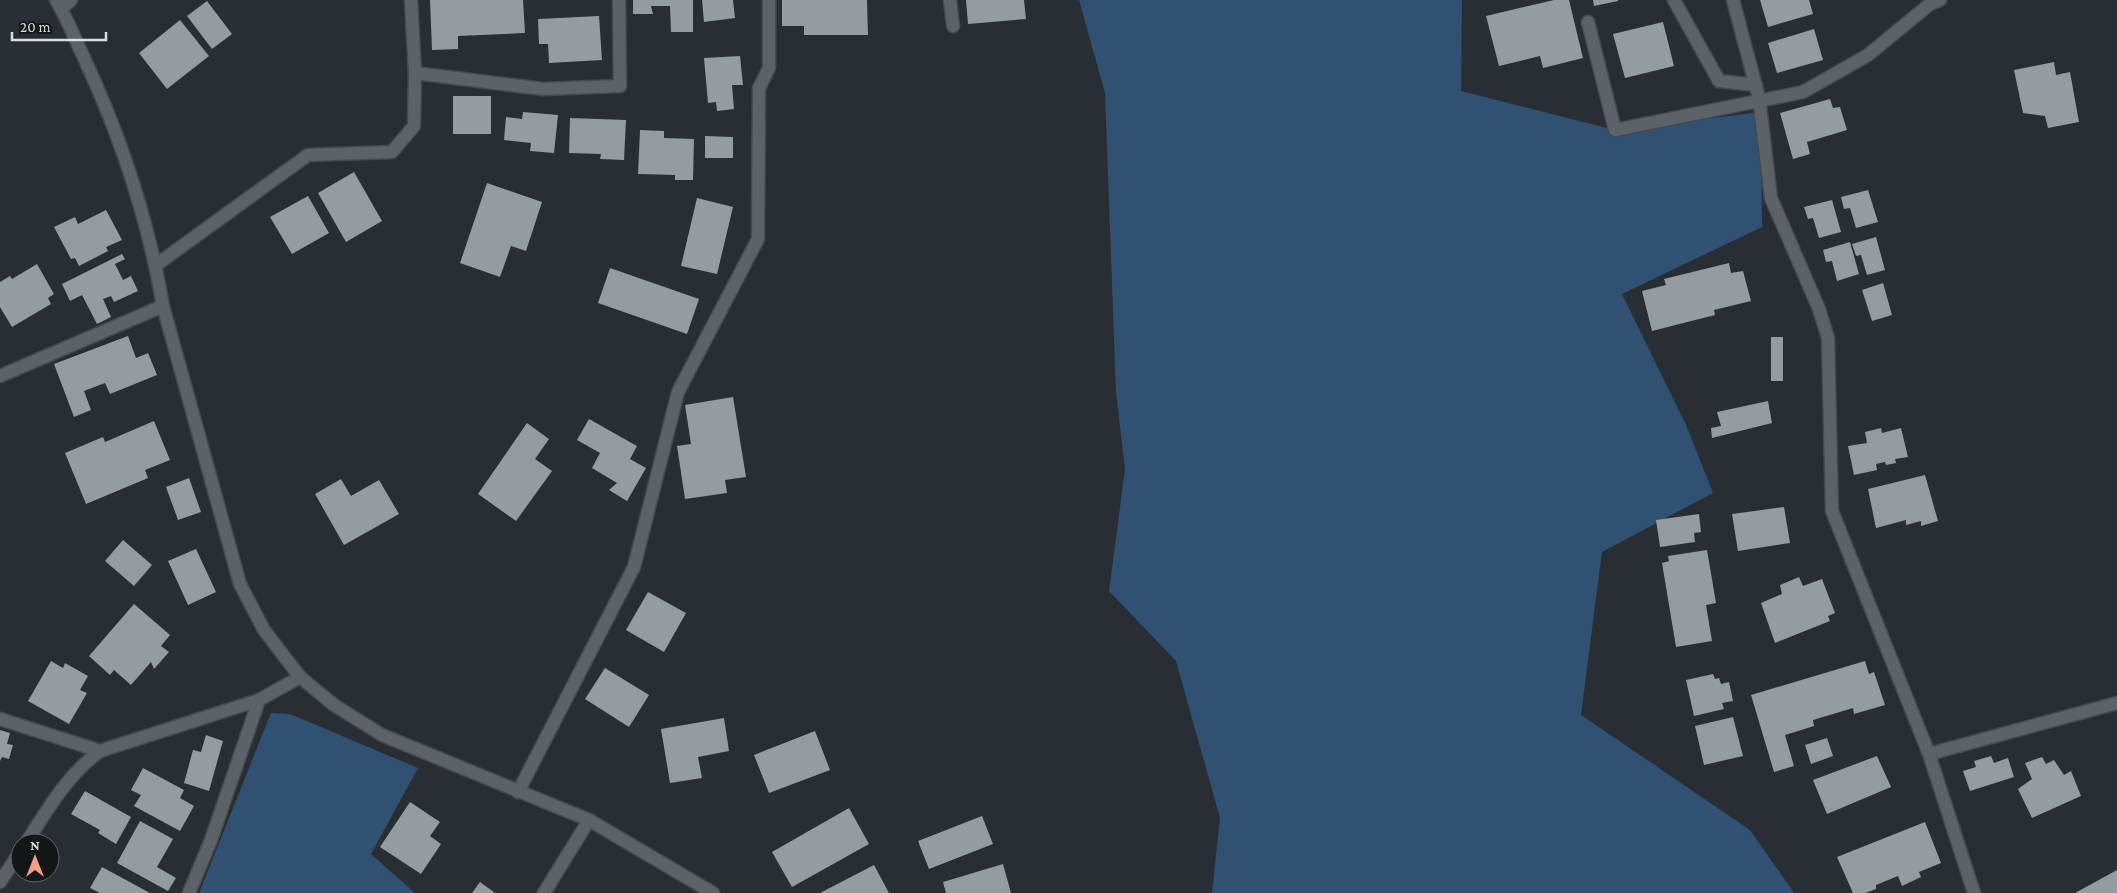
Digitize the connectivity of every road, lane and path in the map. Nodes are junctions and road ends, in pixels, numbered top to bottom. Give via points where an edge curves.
1 (411, 0) edge
2 (618, 0) edge
3 (769, 0) edge
4 (950, 0) edge
5 (1674, 0) edge
6 (1733, 0) edge
7 (1940, 0) edge
8 (62, 3) edge
9 (1588, 22) dead end
10 (953, 26) dead end
11 (415, 73) junction
12 (1756, 85) junction
13 (1760, 102) junction
14 (156, 264) junction
15 (163, 306) junction
16 (0, 376) edge
17 (300, 677) junction
18 (259, 700) junction
19 (2117, 703) edge
20 (0, 719) edge
21 (100, 751) junction
22 (1929, 754) junction
23 (518, 792) junction
24 (589, 820) junction
25 (33, 833) edge
26 (10, 867) edge
27 (0, 882) edge
28 (189, 893) edge
29 (544, 893) edge
30 (713, 893) edge
31 (1974, 893) edge

1 - 11 street
2 - 11 street via 620,86 543,89
3 - 23 street via 769,68 759,88 758,239 678,392 634,567
4 - 10 street
5 - 12 street via 1719,81
6 - 12 street
7 - 13 street via 1930,4 1860,60 1803,92
8 - 14 street via 132,175
9 - 13 street via 1615,130
11 - 14 street via 414,126 392,152 308,155
12 - 13 street
13 - 22 street via 1771,198 1819,309 1828,338 1832,511
14 - 15 street
15 - 16 street
15 - 17 street via 240,584 264,630
17 - 18 street
17 - 23 street via 334,705 382,736
18 - 21 street
18 - 28 street via 211,840
19 - 22 street
20 - 21 street
21 - 25 street via 85,762 60,792
22 - 31 street
23 - 24 street
24 - 29 street
24 - 30 street
26 - 27 street

